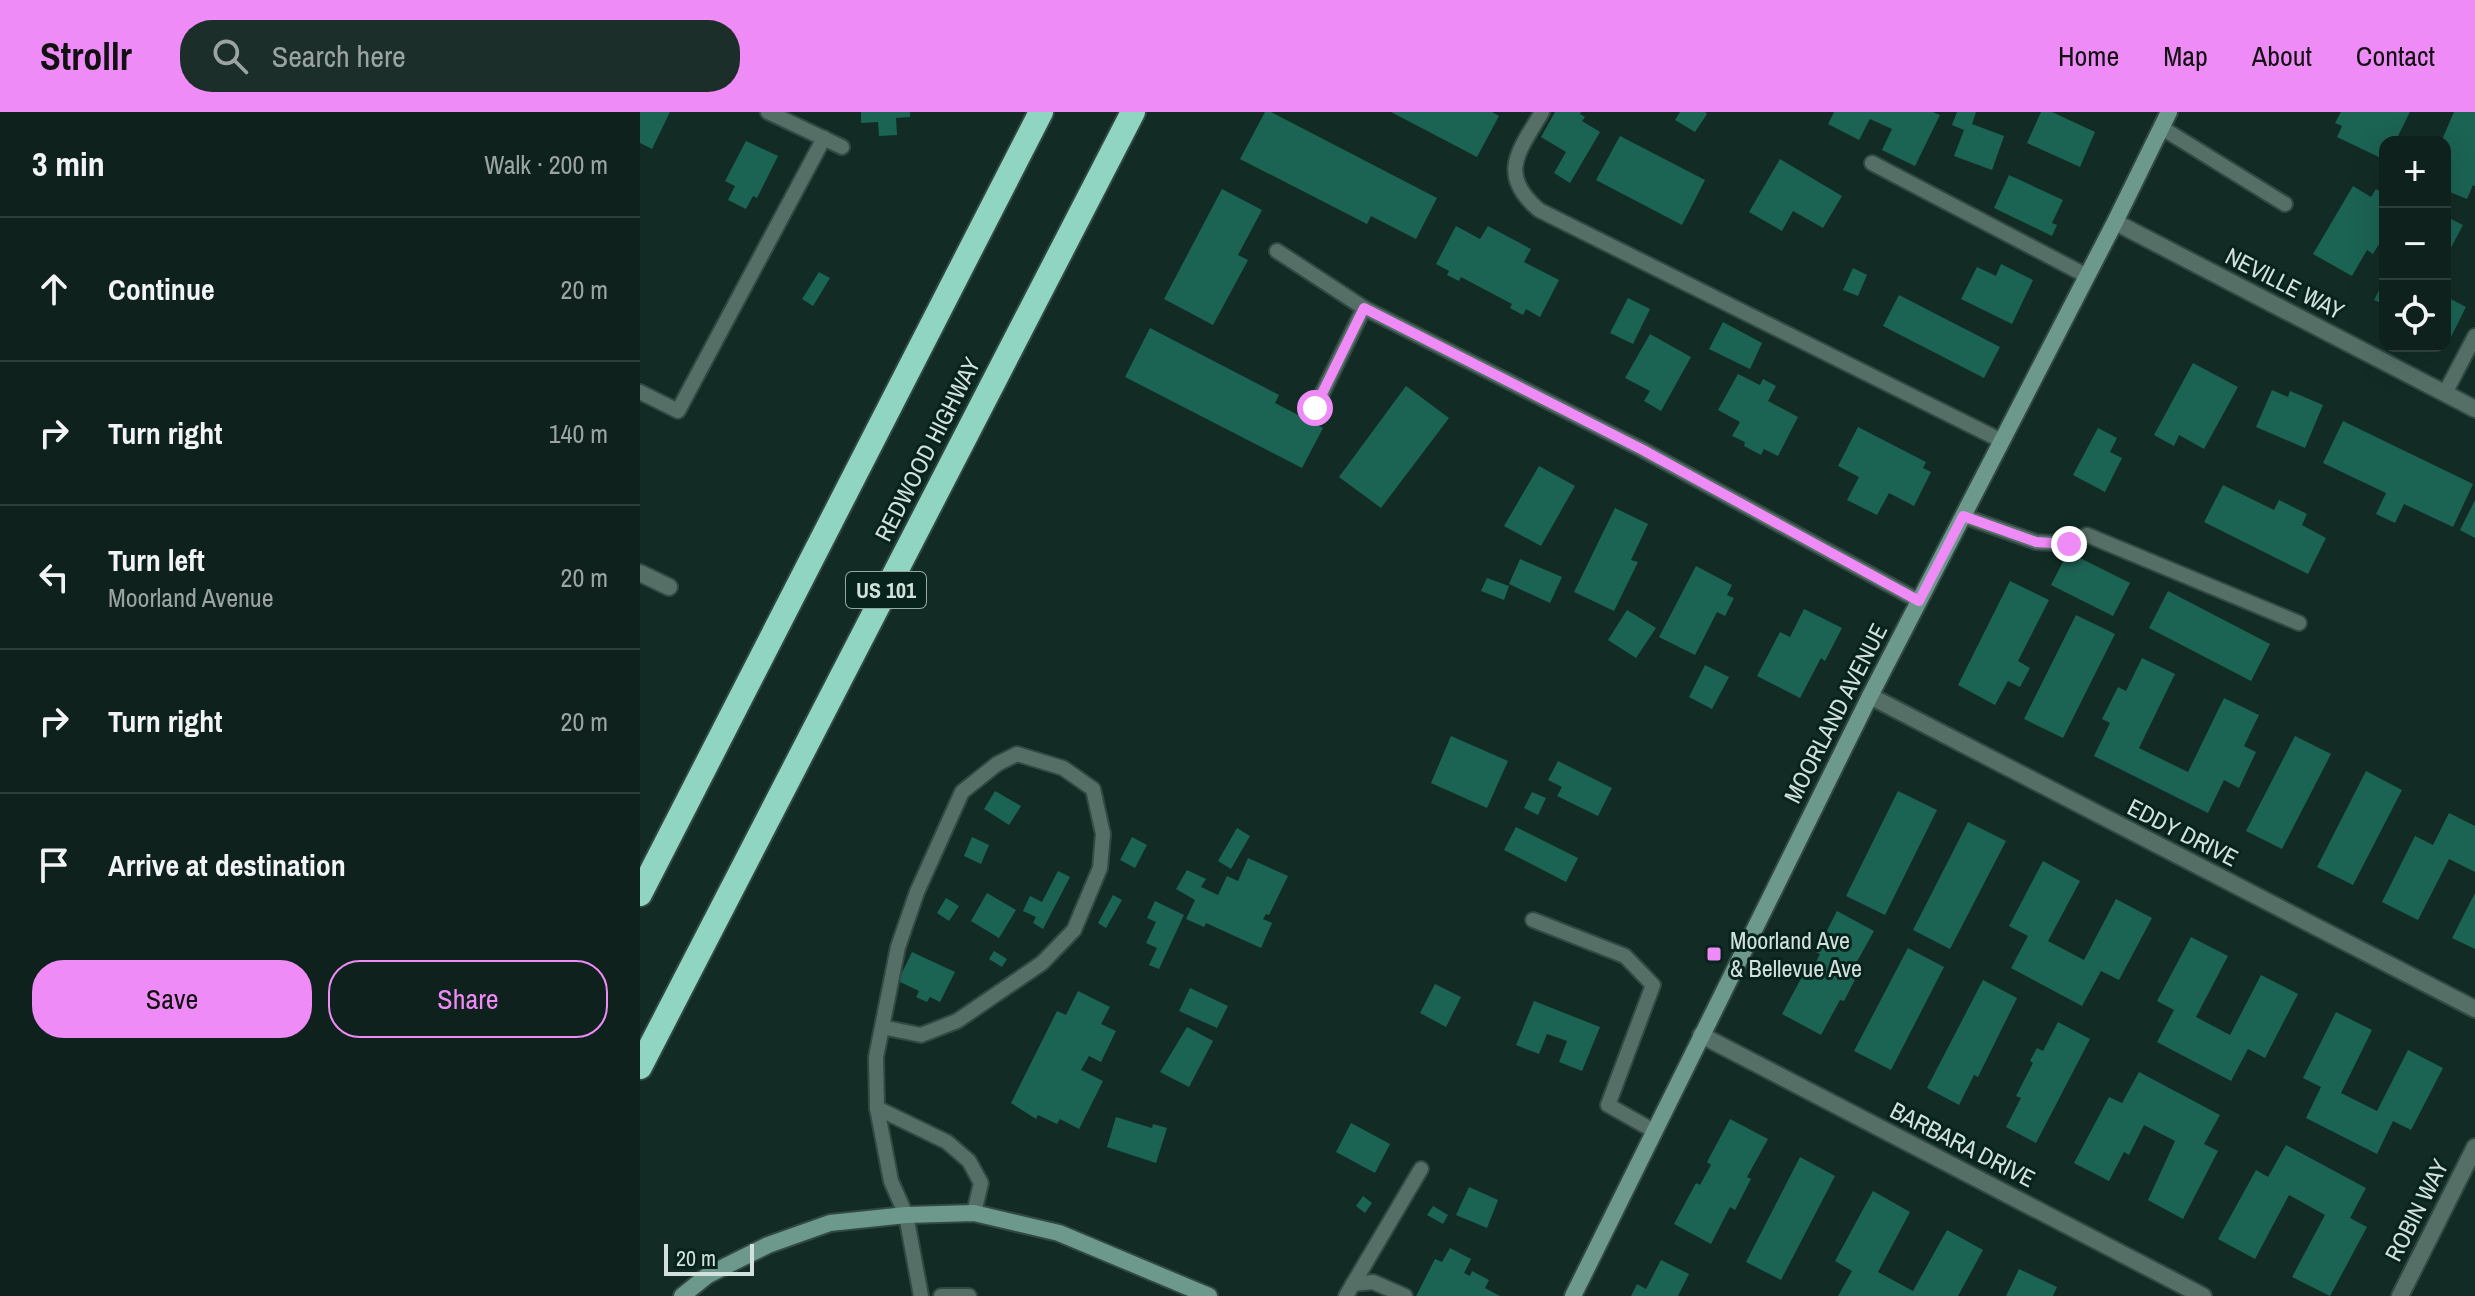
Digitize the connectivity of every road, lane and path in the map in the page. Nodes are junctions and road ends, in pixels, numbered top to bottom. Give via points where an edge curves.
1 (768, 112) edge
2 (1041, 112) edge
3 (1133, 112) edge
4 (1542, 112) edge
5 (2169, 112) edge
6 (2162, 128) junction
7 (824, 138) junction
8 (842, 147) dead end
9 (1872, 163) dead end
10 (2285, 204) dead end
11 (2115, 222) junction
12 (1277, 251) dead end
13 (2087, 276) junction
14 (1364, 308) junction
15 (2475, 336) edge
16 (640, 392) edge
17 (2445, 393) junction
18 (1315, 408) dead end
19 (2475, 409) edge
20 (2002, 441) junction
21 (1963, 516) junction
22 (640, 573) edge
23 (669, 587) dead end
24 (1919, 601) junction
25 (2299, 623) dead end
26 (1870, 696) junction
27 (640, 894) edge
28 (1533, 920) dead end
29 (2475, 1009) edge
30 (882, 1027) junction
31 (1701, 1035) junction
32 (640, 1067) edge
33 (877, 1108) junction
34 (1654, 1131) junction
35 (2475, 1147) edge
36 (1421, 1169) dead end
37 (974, 1213) junction
38 (906, 1215) junction
39 (1349, 1290) edge
40 (682, 1296) edge
41 (921, 1296) edge
42 (941, 1296) edge
43 (969, 1296) edge
44 (1209, 1296) edge
45 (1405, 1296) edge
46 (1573, 1296) edge
47 (2203, 1296) edge
48 (2400, 1296) edge

1 - 7 lane
2 - 27 highway
3 - 32 highway, REDWOOD HIGHWAY / US 101
4 - 20 lane via 1517,158 1515,180 1539,210
5 - 6 street, MOORLAND AVENUE
6 - 10 lane
6 - 11 street, MOORLAND AVENUE
7 - 8 lane
7 - 16 lane via 678,411
9 - 13 lane
11 - 13 street, MOORLAND AVENUE
11 - 17 street, NEVILLE WAY
12 - 14 lane
13 - 20 street, MOORLAND AVENUE
14 - 18 lane
14 - 24 lane via 1643,450
15 - 17 lane
17 - 19 street, NEVILLE WAY
20 - 21 street, MOORLAND AVENUE
21 - 24 street, MOORLAND AVENUE
21 - 25 lane via 2036,542 2069,544 2087,535
22 - 23 street
24 - 26 street, MOORLAND AVENUE
26 - 29 street, EDDY DRIVE
26 - 31 street, MOORLAND AVENUE
28 - 34 lane via 1625,956 1653,985 1608,1105
30 - 30 lane via 898,947 962,792 1017,754 1063,768 1093,789 1103,834 1100,868 1074,930 1042,963 957,1021 921,1035
30 - 33 lane via 876,1057
31 - 34 street, MOORLAND AVENUE
31 - 47 street, BARBARA DRIVE
33 - 37 lane via 947,1142 969,1161 981,1183
33 - 38 lane via 891,1181
34 - 46 street, MOORLAND AVENUE
35 - 48 street, ROBIN WAY
36 - 39 lane
37 - 38 street
37 - 44 street via 1059,1233
38 - 40 street via 830,1223 768,1245 708,1275
38 - 41 lane
39 - 45 lane via 1373,1282
42 - 43 lane

